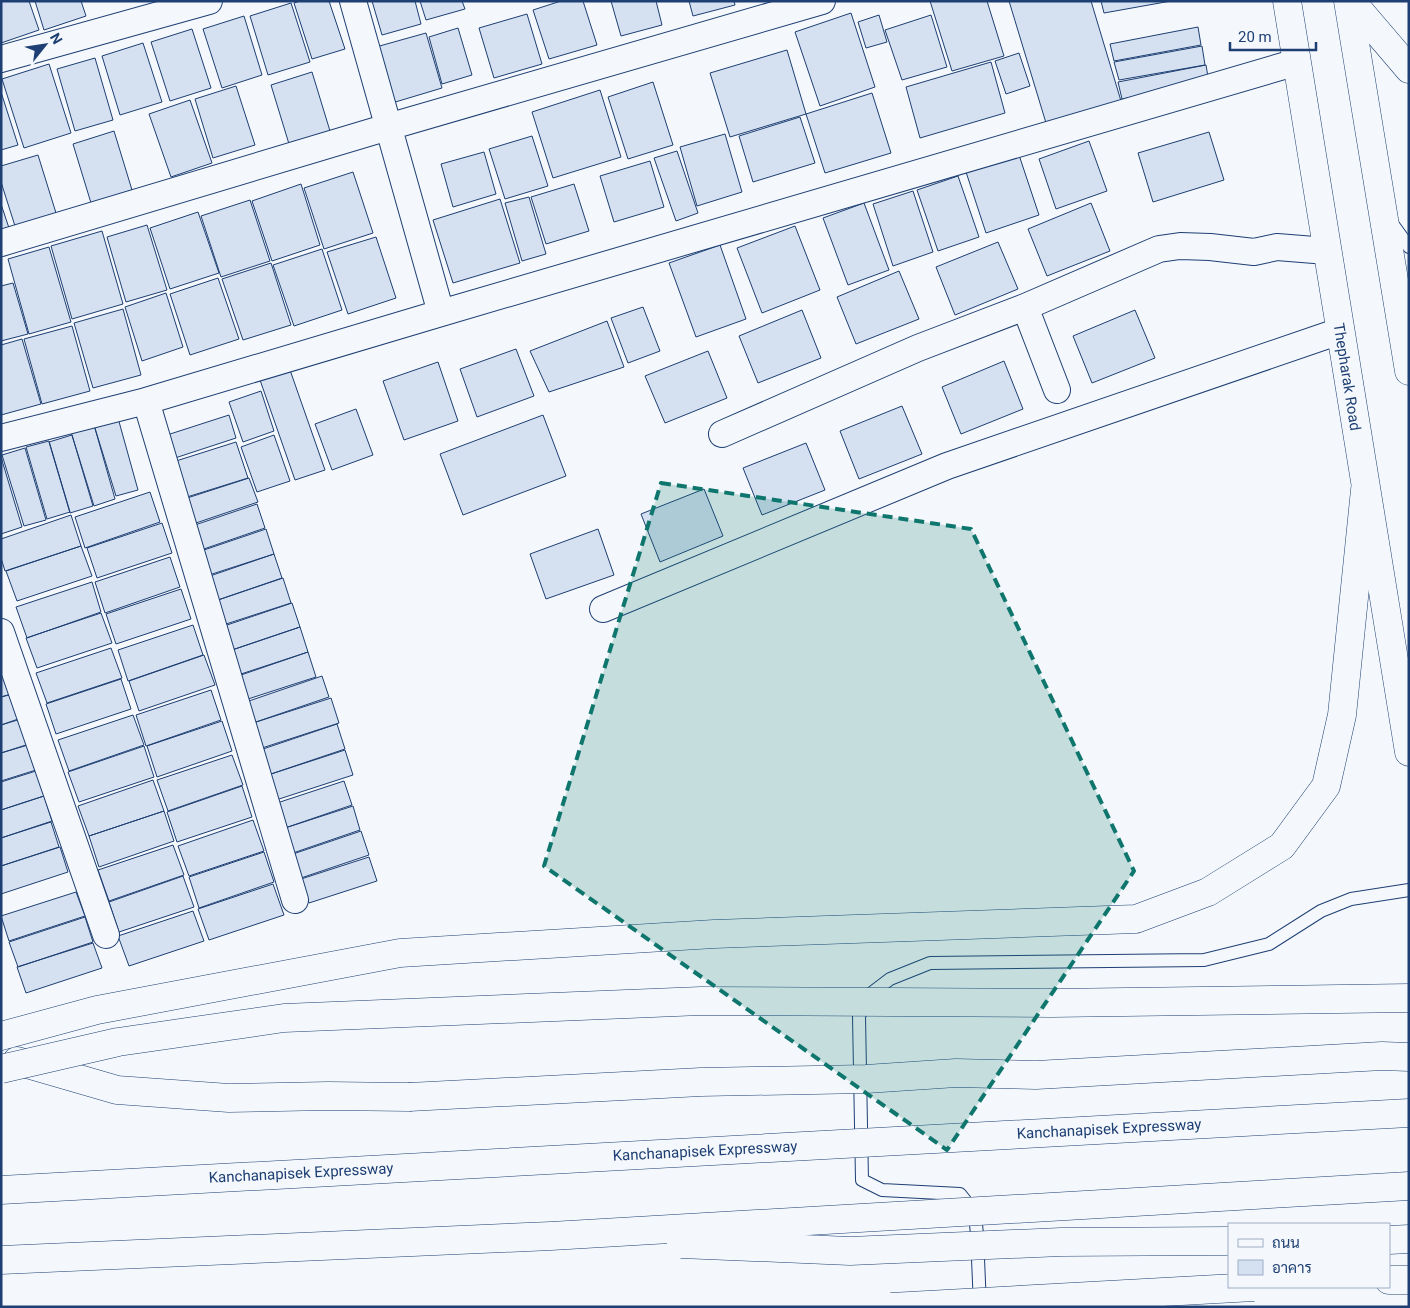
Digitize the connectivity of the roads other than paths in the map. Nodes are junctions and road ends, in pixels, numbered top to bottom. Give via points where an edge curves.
1 (209, 1) edge
2 (353, 1) edge
3 (822, 1) edge
4 (1287, 1) edge
5 (1350, 1) edge
6 (1, 60) edge
7 (1297, 62) junction
8 (1409, 69) edge
9 (388, 127) junction
10 (1382, 210) junction
11 (1, 243) edge
12 (1409, 247) edge
13 (1328, 251) junction
14 (1025, 307) junction
15 (440, 313) junction
16 (1340, 331) junction
17 (1409, 371) edge
18 (1057, 390) dead end
19 (146, 401) junction
20 (722, 434) dead end
21 (1, 438) edge
22 (1365, 490) junction
23 (603, 609) dead end
24 (1, 632) edge
25 (1409, 752) edge
26 (1409, 890) edge
27 (295, 900) dead end
28 (106, 936) dead end
29 (1409, 998) edge
30 (1, 1036) edge
31 (1, 1056) edge
32 (1409, 1057) edge
33 (1, 1070) edge
34 (1409, 1113) edge
35 (1409, 1186) edge
36 (1, 1190) edge
37 (551, 1236) junction
38 (1409, 1239) edge
39 (1390, 1240) edge
40 (1228, 1241) edge
41 (1, 1260) edge
42 (1390, 1280) edge
43 (1409, 1280) edge
44 (1236, 1288) edge
45 (891, 1307) edge
46 (980, 1307) edge

1 - 6 street
2 - 9 street
3 - 9 street
4 - 7 main road, Thepharak Road
5 - 8 main road
5 - 10 main road
7 - 13 main road, Thepharak Road
7 - 15 street
9 - 11 street
9 - 15 street
10 - 12 lane
10 - 17 main road
13 - 14 street via 1277,247 1254,252 1187,247 1159,249
13 - 16 main road, Thepharak Road
14 - 18 street
14 - 20 street via 918,348
15 - 19 street
16 - 22 main road, Thepharak Road
16 - 23 street via 947,466
19 - 21 street
19 - 27 street
22 - 25 main road, Thepharak Road
22 - 30 main road via 1342,715 1326,786 1282,846 1208,892 1136,919 714,934 400,953 97,1010
24 - 28 street
26 - 46 lane via 1351,899 1321,912 1269,944 1204,960 930,963 890,979 869,995 859,1016 862,1180 882,1190 960,1194 975,1213
29 - 33 main road, bridge via 1052,1003 701,1002 284,1018 118,1042
31 - 32 main road, bridge via 117,1090 230,1098 409,1097 702,1082 866,1079 956,1073 1036,1075
34 - 36 main road, Kanchanapisek Expressway, bridge
35 - 37 main road, bridge
37 - 40 main road, bridge via 850,1251 1061,1242
37 - 41 main road, bridge
38 - 39 main road
42 - 43 main road
44 - 45 main road, bridge

